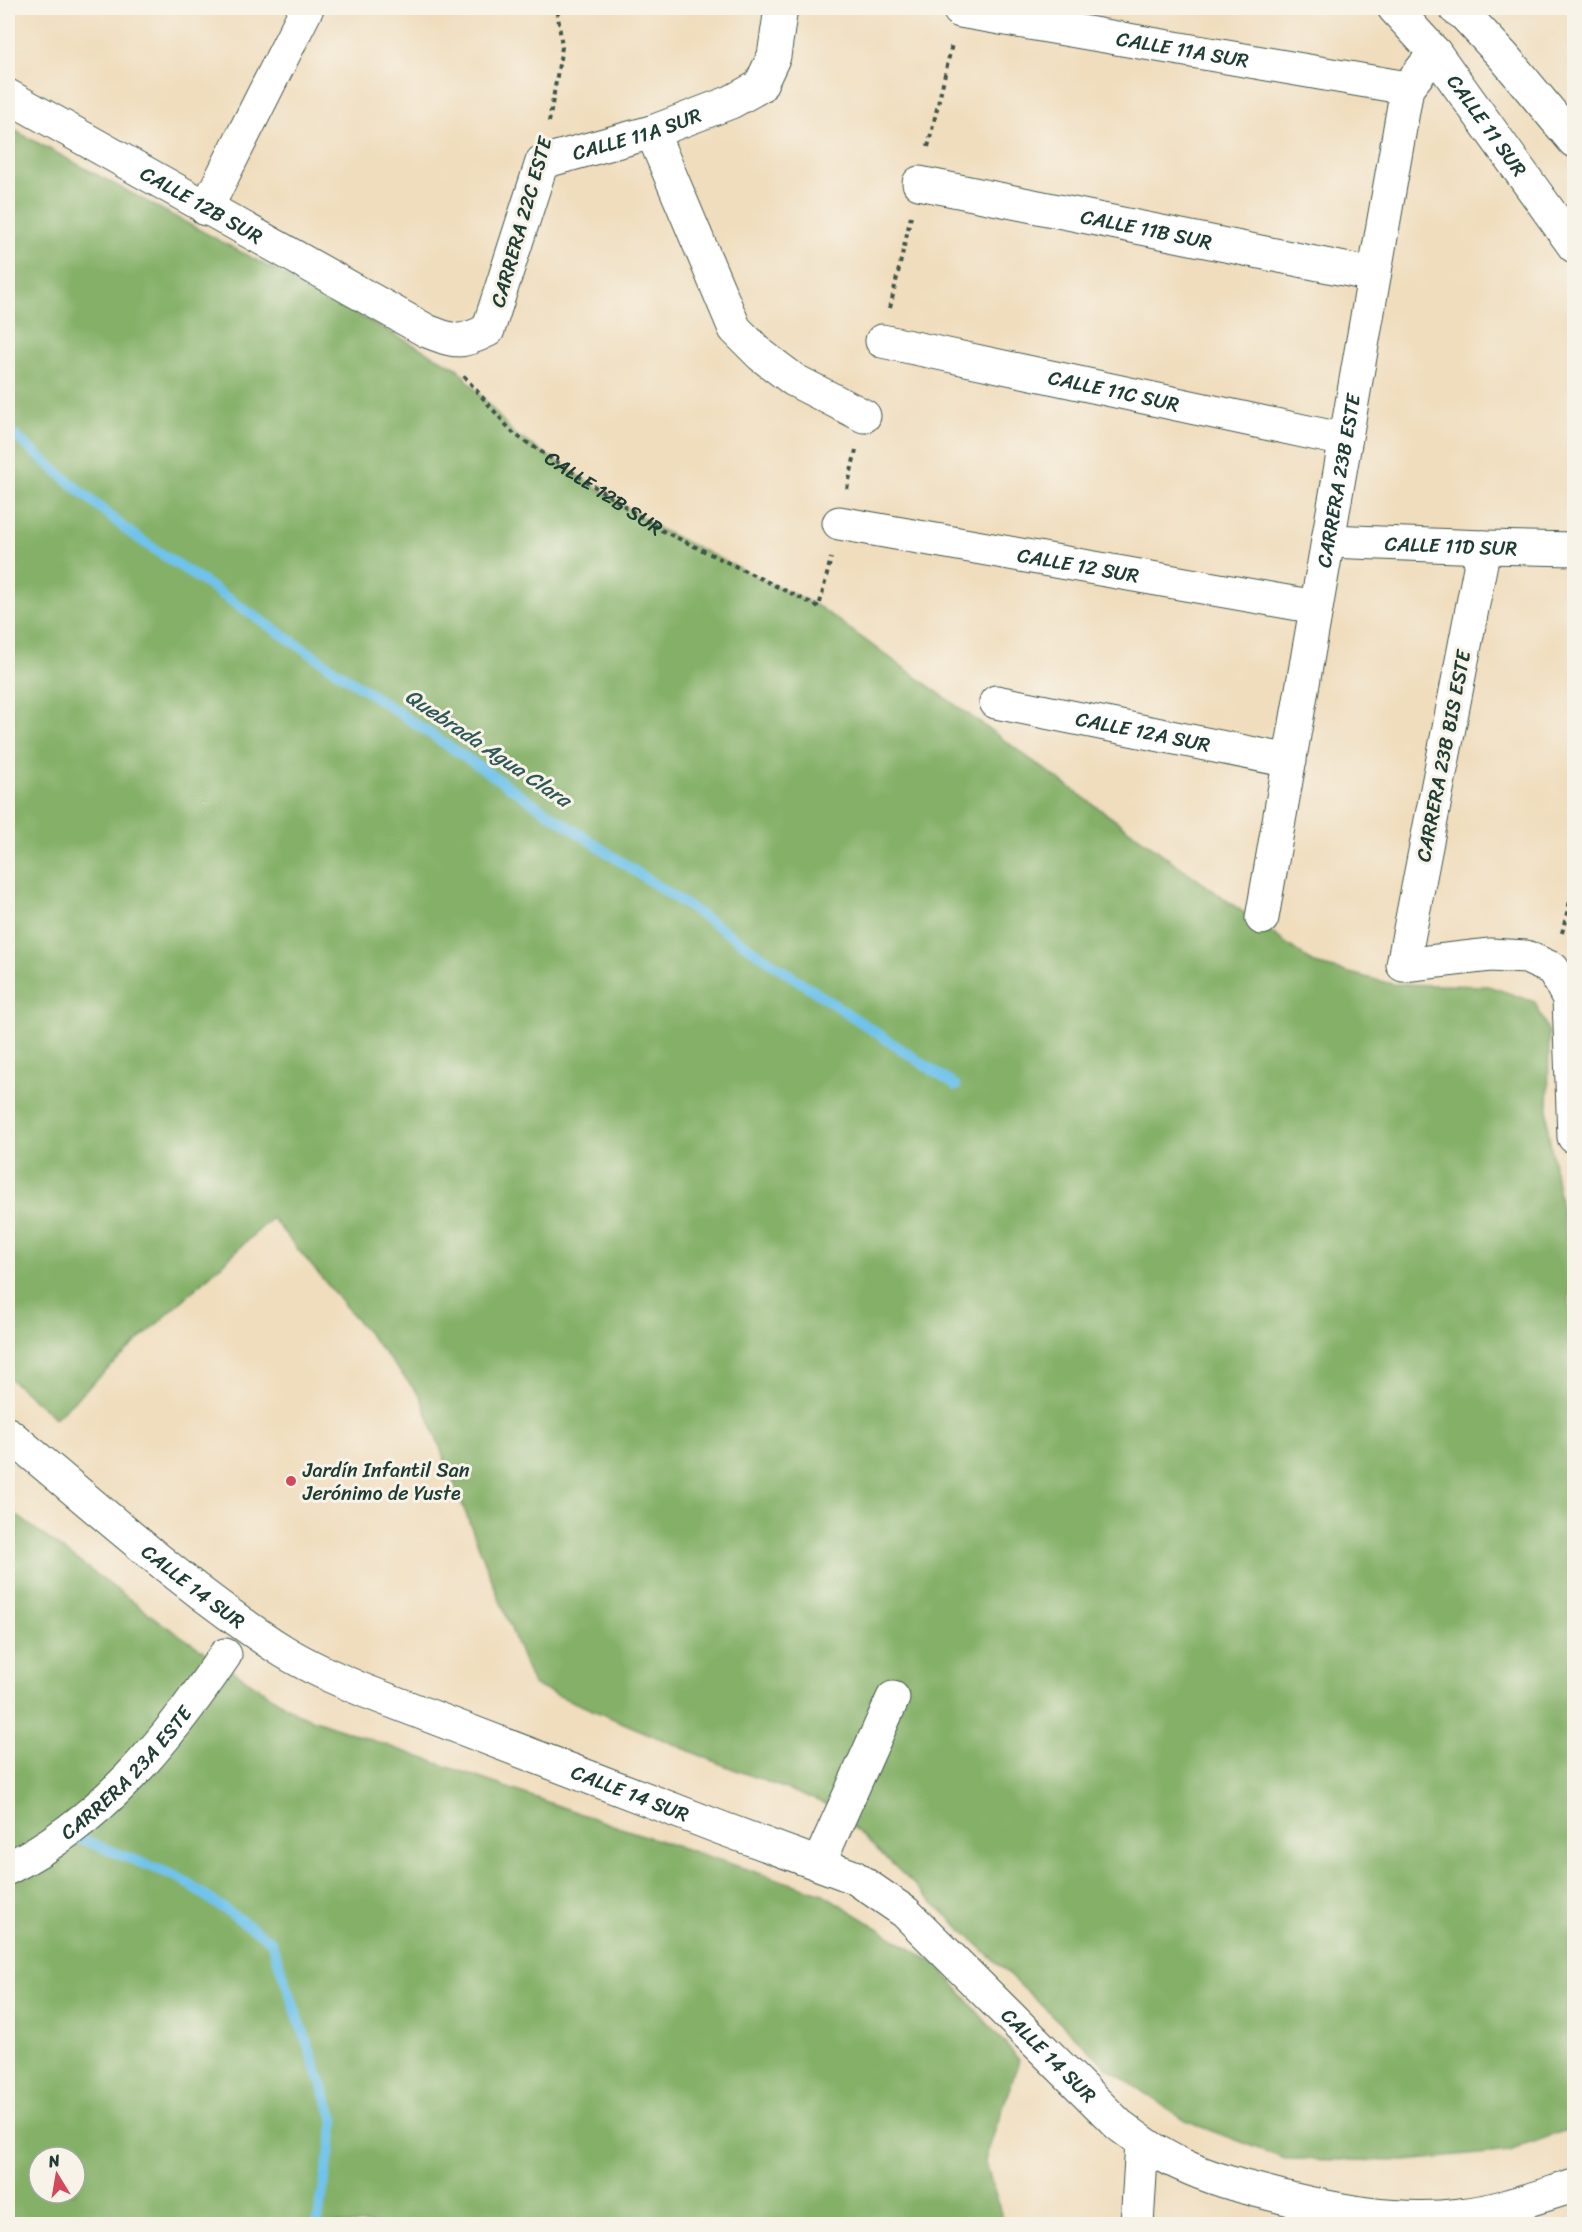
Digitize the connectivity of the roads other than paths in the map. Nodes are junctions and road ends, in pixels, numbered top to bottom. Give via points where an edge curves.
1 (307, 8) edge
2 (781, 8) edge
3 (1394, 8) edge
4 (1455, 8) edge
5 (960, 11) dead end
6 (1435, 53) junction
7 (1407, 88) junction
8 (8, 96) edge
9 (1572, 130) edge
10 (652, 132) junction
11 (542, 162) joint
12 (919, 183) dead end
13 (206, 209) junction
14 (1575, 246) edge
15 (1374, 275) junction
16 (488, 330) joint
17 (882, 341) dead end
18 (864, 417) dead end
19 (1345, 440) junction
20 (839, 523) dead end
21 (1328, 541) junction
22 (1484, 548) junction
23 (1575, 549) edge
24 (1317, 607) junction
25 (996, 702) dead end
26 (1290, 761) junction
27 (1262, 918) dead end
28 (1575, 1137) edge
29 (8, 1434) edge
30 (225, 1655) dead end
31 (893, 1698) dead end
32 (819, 1863) junction
33 (8, 1868) edge
34 (1142, 2142) junction
35 (1575, 2186) edge
36 (1384, 2219) edge
37 (1137, 2224) edge

1 - 13 street
2 - 10 street, CALLE 11A SUR via 774,56 760,86 731,102
3 - 6 street, CALLE 11 SUR
4 - 9 street
5 - 7 street, CALLE 11A SUR
6 - 7 street, CARRERA 23B ESTE
6 - 14 street, CALLE 11 SUR
7 - 15 street, CARRERA 23B ESTE
8 - 13 street, CALLE 12B SUR
10 - 11 street, CALLE 11A SUR
10 - 18 street via 735,329 794,380
11 - 16 street, CARRERA 22C ESTE
12 - 15 street, CALLE 11B SUR
13 - 16 street, CALLE 12B SUR via 427,331 454,341
15 - 19 street, CARRERA 23B ESTE
17 - 19 street, CALLE 11C SUR
19 - 21 street, CARRERA 23B ESTE
20 - 24 street, CALLE 12 SUR
21 - 22 street, CALLE 11D SUR
21 - 24 street, CARRERA 23B ESTE
22 - 23 street, CALLE 11D SUR
22 - 28 street, CARRERA 23B BIS ESTE via 1403,965 1490,955 1526,957 1552,969 1569,999
24 - 26 street, CARRERA 23B ESTE
25 - 26 street, CALLE 12A SUR
26 - 27 street, CARRERA 23B ESTE
29 - 32 street, CALLE 14 SUR via 177,1574 274,1645 321,1672
30 - 33 street, CARRERA 23A ESTE via 173,1729 124,1782 46,1847
31 - 32 street
32 - 34 street, CALLE 14 SUR via 854,1877 905,1912 1099,2107
34 - 36 street, CALLE 14 SUR via 1180,2164 1227,2183
34 - 37 street
35 - 36 street, CALLE 14 SUR via 1501,2208 1461,2215

